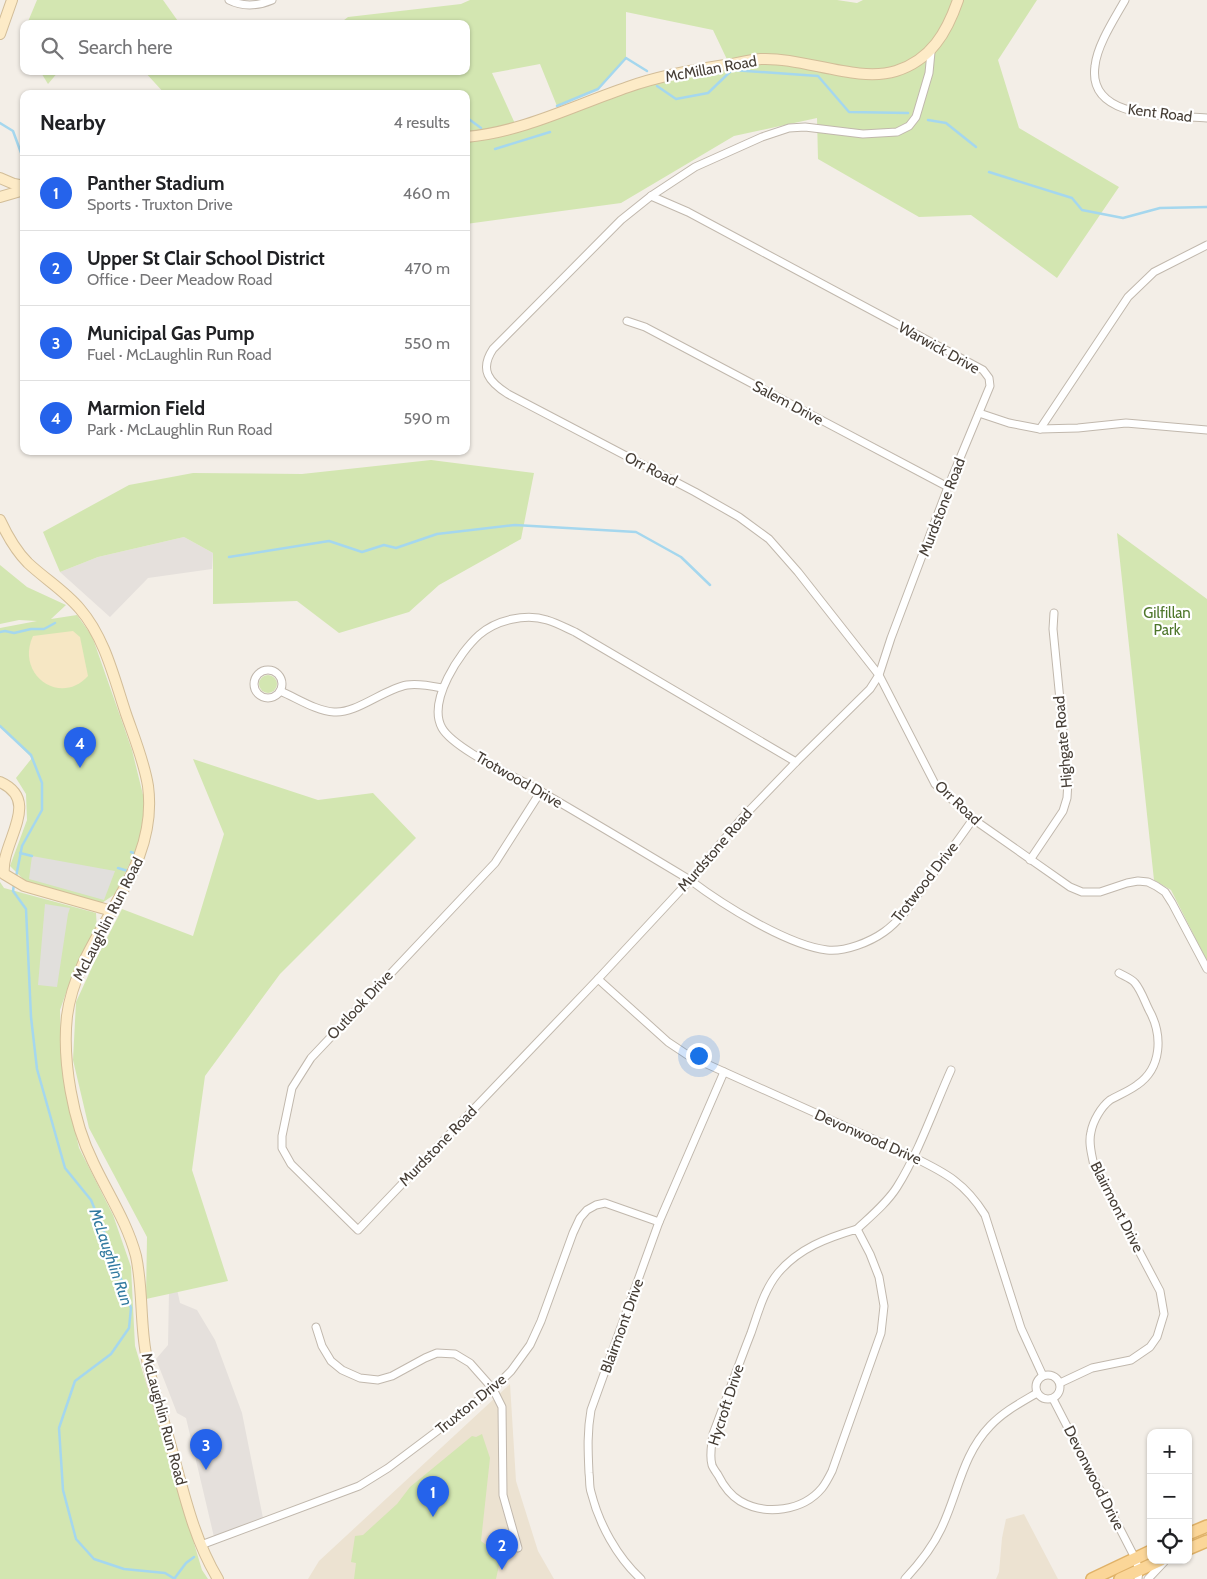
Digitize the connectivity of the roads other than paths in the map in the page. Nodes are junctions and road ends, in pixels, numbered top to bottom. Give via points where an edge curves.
1 (12, 0) edge
2 (229, 0) edge
3 (272, 0) edge
4 (958, 0) edge
5 (1125, 0) edge
6 (0, 34) edge
7 (931, 52) junction
8 (1207, 118) edge
9 (470, 137) edge
10 (0, 177) edge
11 (20, 185) edge
12 (20, 191) edge
13 (0, 196) edge
14 (651, 196) junction
15 (1207, 245) edge
16 (627, 321) dead end
17 (980, 413) junction
18 (1040, 429) junction
19 (1207, 430) edge
20 (948, 487) junction
21 (0, 520) edge
22 (1054, 613) dead end
23 (879, 675) junction
24 (442, 688) junction
25 (280, 691) dead end
26 (796, 762) junction
27 (0, 782) edge
28 (541, 791) junction
29 (973, 819) junction
30 (1030, 860) junction
31 (690, 880) junction
32 (112, 911) junction
33 (1207, 969) edge
34 (1119, 973) dead end
35 (598, 979) junction
36 (951, 1070) dead end
37 (724, 1072) junction
38 (913, 1157) junction
39 (659, 1222) junction
40 (857, 1229) junction
41 (358, 1230) joint
42 (316, 1327) dead end
43 (1043, 1376) junction
44 (1060, 1383) junction
45 (493, 1389) junction
46 (1037, 1393) junction
47 (1053, 1399) junction
48 (1207, 1526) edge
49 (1192, 1532) edge
50 (1207, 1540) edge
51 (201, 1545) junction
52 (1192, 1546) edge
53 (518, 1548) dead end
54 (1147, 1553) edge
55 (1135, 1558) junction
56 (1154, 1564) edge
57 (1162, 1564) edge
58 (1138, 1574) edge
59 (218, 1579) edge
60 (641, 1579) edge
61 (905, 1579) edge
62 (1092, 1579) edge
63 (1120, 1579) edge
64 (1148, 1579) edge

1 - 6 main road
2 - 3 street via 250,5
4 - 7 main road, McMillan Road
5 - 8 street, Kent Road via 1094,65 1098,90 1108,101 1122,108 1143,113
7 - 9 main road, McMillan Road via 896,71 879,74 763,59 700,68 630,86 517,128
7 - 14 street, Orr Road via 929,73 916,117 909,126 897,132 863,134 789,128 694,167
10 - 11 main road
10 - 13 main road
12 - 13 main road
14 - 17 street, Warwick Drive via 688,212 983,370 990,386
14 - 23 street, Orr Road via 621,220 493,349 486,370 498,388 508,394 732,512 769,539
15 - 18 street via 1154,272 1128,297
16 - 20 street, Salem Drive via 645,327
17 - 18 street
17 - 20 street, Murdstone Road
18 - 19 street via 1126,423
20 - 23 street, Murdstone Road
21 - 32 main road, McLaughlin Run Road via 22,555 78,606 99,637 146,773 150,810 147,834 135,869
22 - 30 street, Highgate Road via 1067,798 1063,811
23 - 26 street, Murdstone Road via 870,689
23 - 29 street, Orr Road via 935,784
24 - 25 street via 408,685 345,712 320,709
24 - 26 street, Trotwood Drive via 468,645 483,632 514,619 546,620 575,632
24 - 28 street, Trotwood Drive via 438,717 442,728 455,743
26 - 31 street, Murdstone Road via 743,817
27 - 32 main road via 16,793 18,807 2,866 4,874 20,884
28 - 31 street, Trotwood Drive
28 - 41 street, Outlook Drive via 495,863 311,1058 292,1088 282,1148 290,1164
29 - 30 street, Orr Road
29 - 31 street, Trotwood Drive via 906,911 885,932 857,946 829,951 800,944 767,928
30 - 33 street, Orr Road via 1082,892 1100,892 1138,881 1156,886 1165,892
31 - 35 street, Murdstone Road
32 - 51 main road, McLaughlin Run Road via 80,970 72,993 66,1028 70,1083 87,1148 131,1240 139,1273 148,1366
34 - 44 street, Blairmont Drive via 1135,982 1153,1016 1158,1053 1147,1076 1109,1101 1101,1111 1090,1134 1090,1149 1094,1166 1160,1291 1164,1314 1157,1337 1141,1355 1092,1368
35 - 37 street, Devonwood Drive via 668,1042
35 - 41 street, Murdstone Road
36 - 38 street, Hycroft Drive
37 - 38 street, Devonwood Drive
37 - 39 street, Blairmont Drive
38 - 40 street, Hycroft Drive via 884,1204
38 - 43 street, Devonwood Drive via 959,1182 985,1215 1020,1328
39 - 45 street, Truxton Drive via 605,1203 587,1210 573,1233 530,1345
39 - 60 street, Blairmont Drive via 591,1410 587,1446 591,1491 605,1530 629,1568
40 - 40 street, Hycroft Drive via 879,1277 884,1306 881,1333 832,1471 823,1487 804,1502 770,1511 752,1507 739,1501 722,1483 712,1465 710,1450 713,1434 761,1306 777,1274 794,1257 828,1237
42 - 45 street via 331,1361 360,1378 378,1380 437,1353 455,1354 470,1363
43 - 44 street via 1051,1375
43 - 46 street via 1036,1381
44 - 47 street via 1060,1391
45 - 51 street, Truxton Drive via 388,1468 358,1486
45 - 53 street via 502,1407 503,1495
46 - 47 street via 1042,1398
46 - 61 street via 1000,1417 980,1437 966,1462 941,1530 924,1558
47 - 55 street, Devonwood Drive
48 - 49 main road
50 - 52 main road
51 - 59 main road, McLaughlin Run Road
54 - 55 main road
55 - 58 street, Devonwood Drive
55 - 62 main road
56 - 58 main road
57 - 64 street
58 - 63 main road

